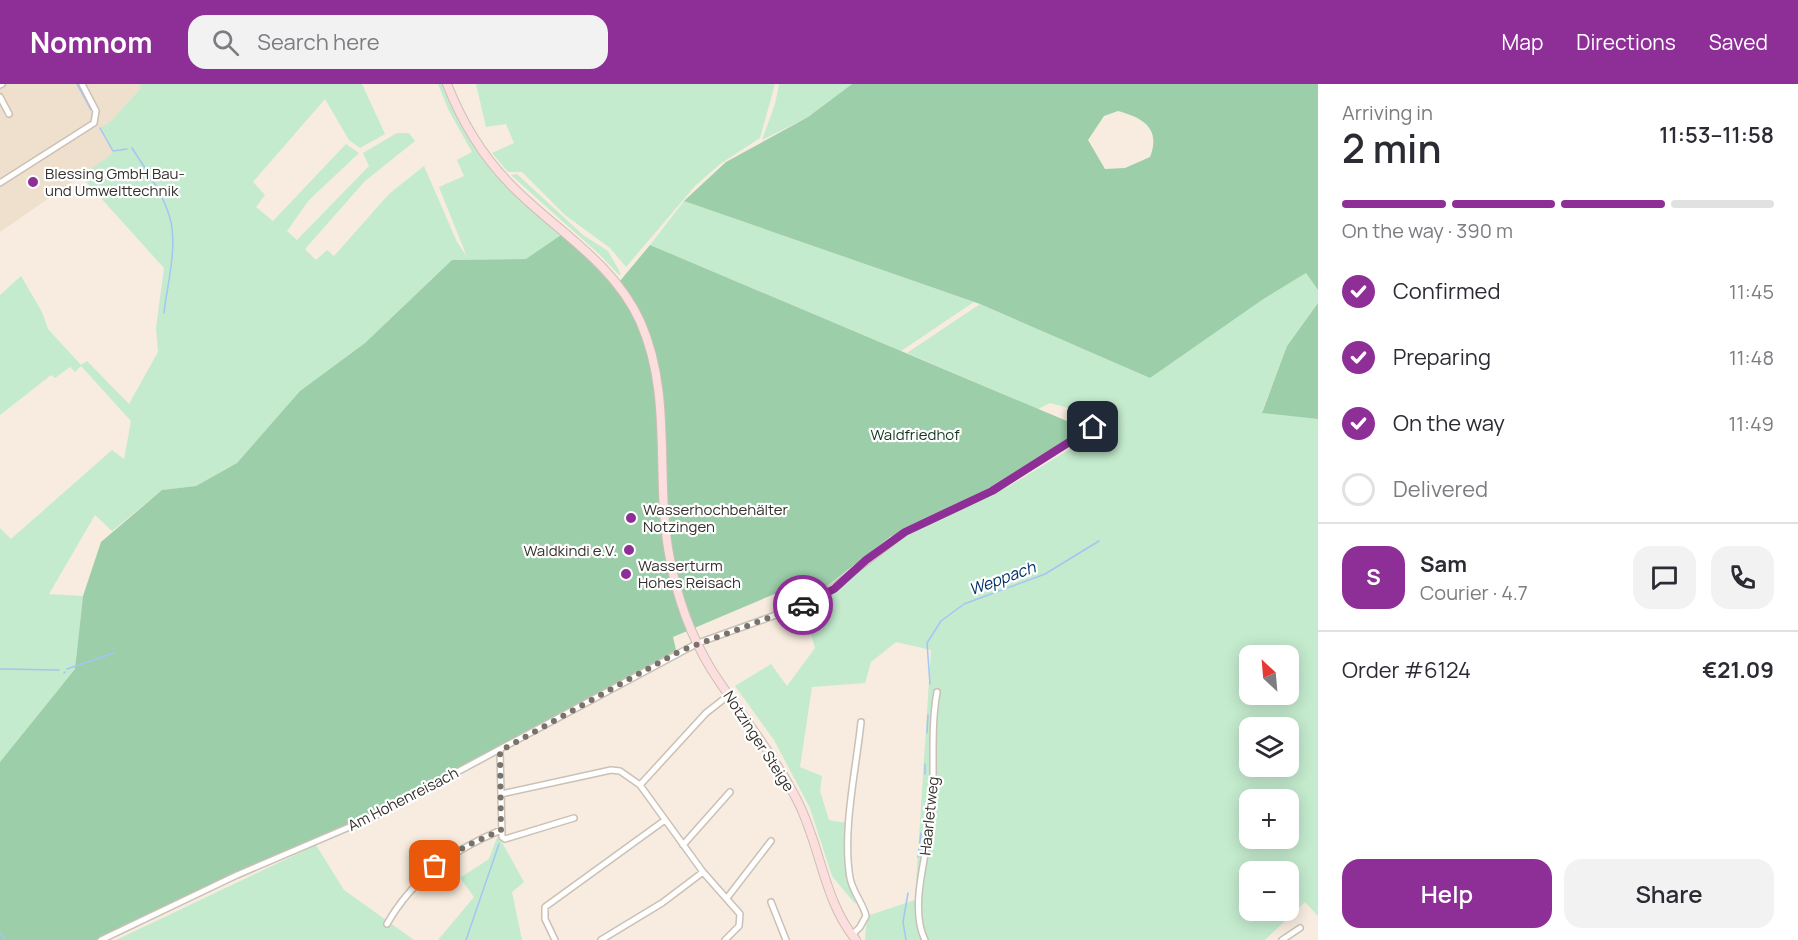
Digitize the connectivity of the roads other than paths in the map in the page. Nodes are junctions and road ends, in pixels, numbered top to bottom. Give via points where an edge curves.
1 (82, 84) edge
2 (447, 84) edge
3 (0, 97) edge
4 (9, 114) dead end
5 (0, 183) edge
6 (1093, 427) dead end
7 (698, 643) junction
8 (937, 692) dead end
9 (729, 695) junction
10 (861, 722) dead end
11 (500, 751) junction
12 (640, 785) junction
13 (730, 792) dead end
14 (501, 794) junction
15 (574, 818) dead end
16 (665, 820) junction
17 (501, 830) junction
18 (771, 841) dead end
19 (683, 845) junction
20 (703, 872) junction
21 (727, 898) junction
22 (771, 902) dead end
23 (387, 924) dead end
24 (1300, 928) dead end
25 (854, 938) edge
26 (101, 940) edge
27 (555, 940) edge
28 (601, 940) edge
29 (725, 940) edge
30 (786, 940) edge
31 (925, 940) edge
32 (1282, 940) edge

1 - 5 street via 97,116 89,128
2 - 7 main road, Notzinger Steige via 462,119 489,160 511,185 601,264 629,300 639,321 652,353 661,398 666,528 672,571
3 - 4 street
6 - 7 street via 992,491 905,532 815,601
7 - 9 main road, Notzinger Steige
7 - 11 street, Am Hohenreisach
8 - 31 street, Haarletweg via 932,814 920,891 920,924
9 - 12 street via 706,713
9 - 25 main road, Notzinger Steige via 776,762 798,802 835,906
10 - 25 street via 849,828 849,870 866,916
11 - 14 street
11 - 26 street, Am Hohenreisach via 375,816 237,875
12 - 14 street via 620,771 611,770
12 - 16 street
13 - 19 street
14 - 17 street
15 - 17 street via 504,839
16 - 19 street
16 - 27 street via 550,902 543,911
17 - 23 street via 435,866 404,898
18 - 21 street
19 - 20 street
20 - 21 street
20 - 28 street via 662,903
21 - 29 street via 742,917
22 - 30 street
24 - 32 street

